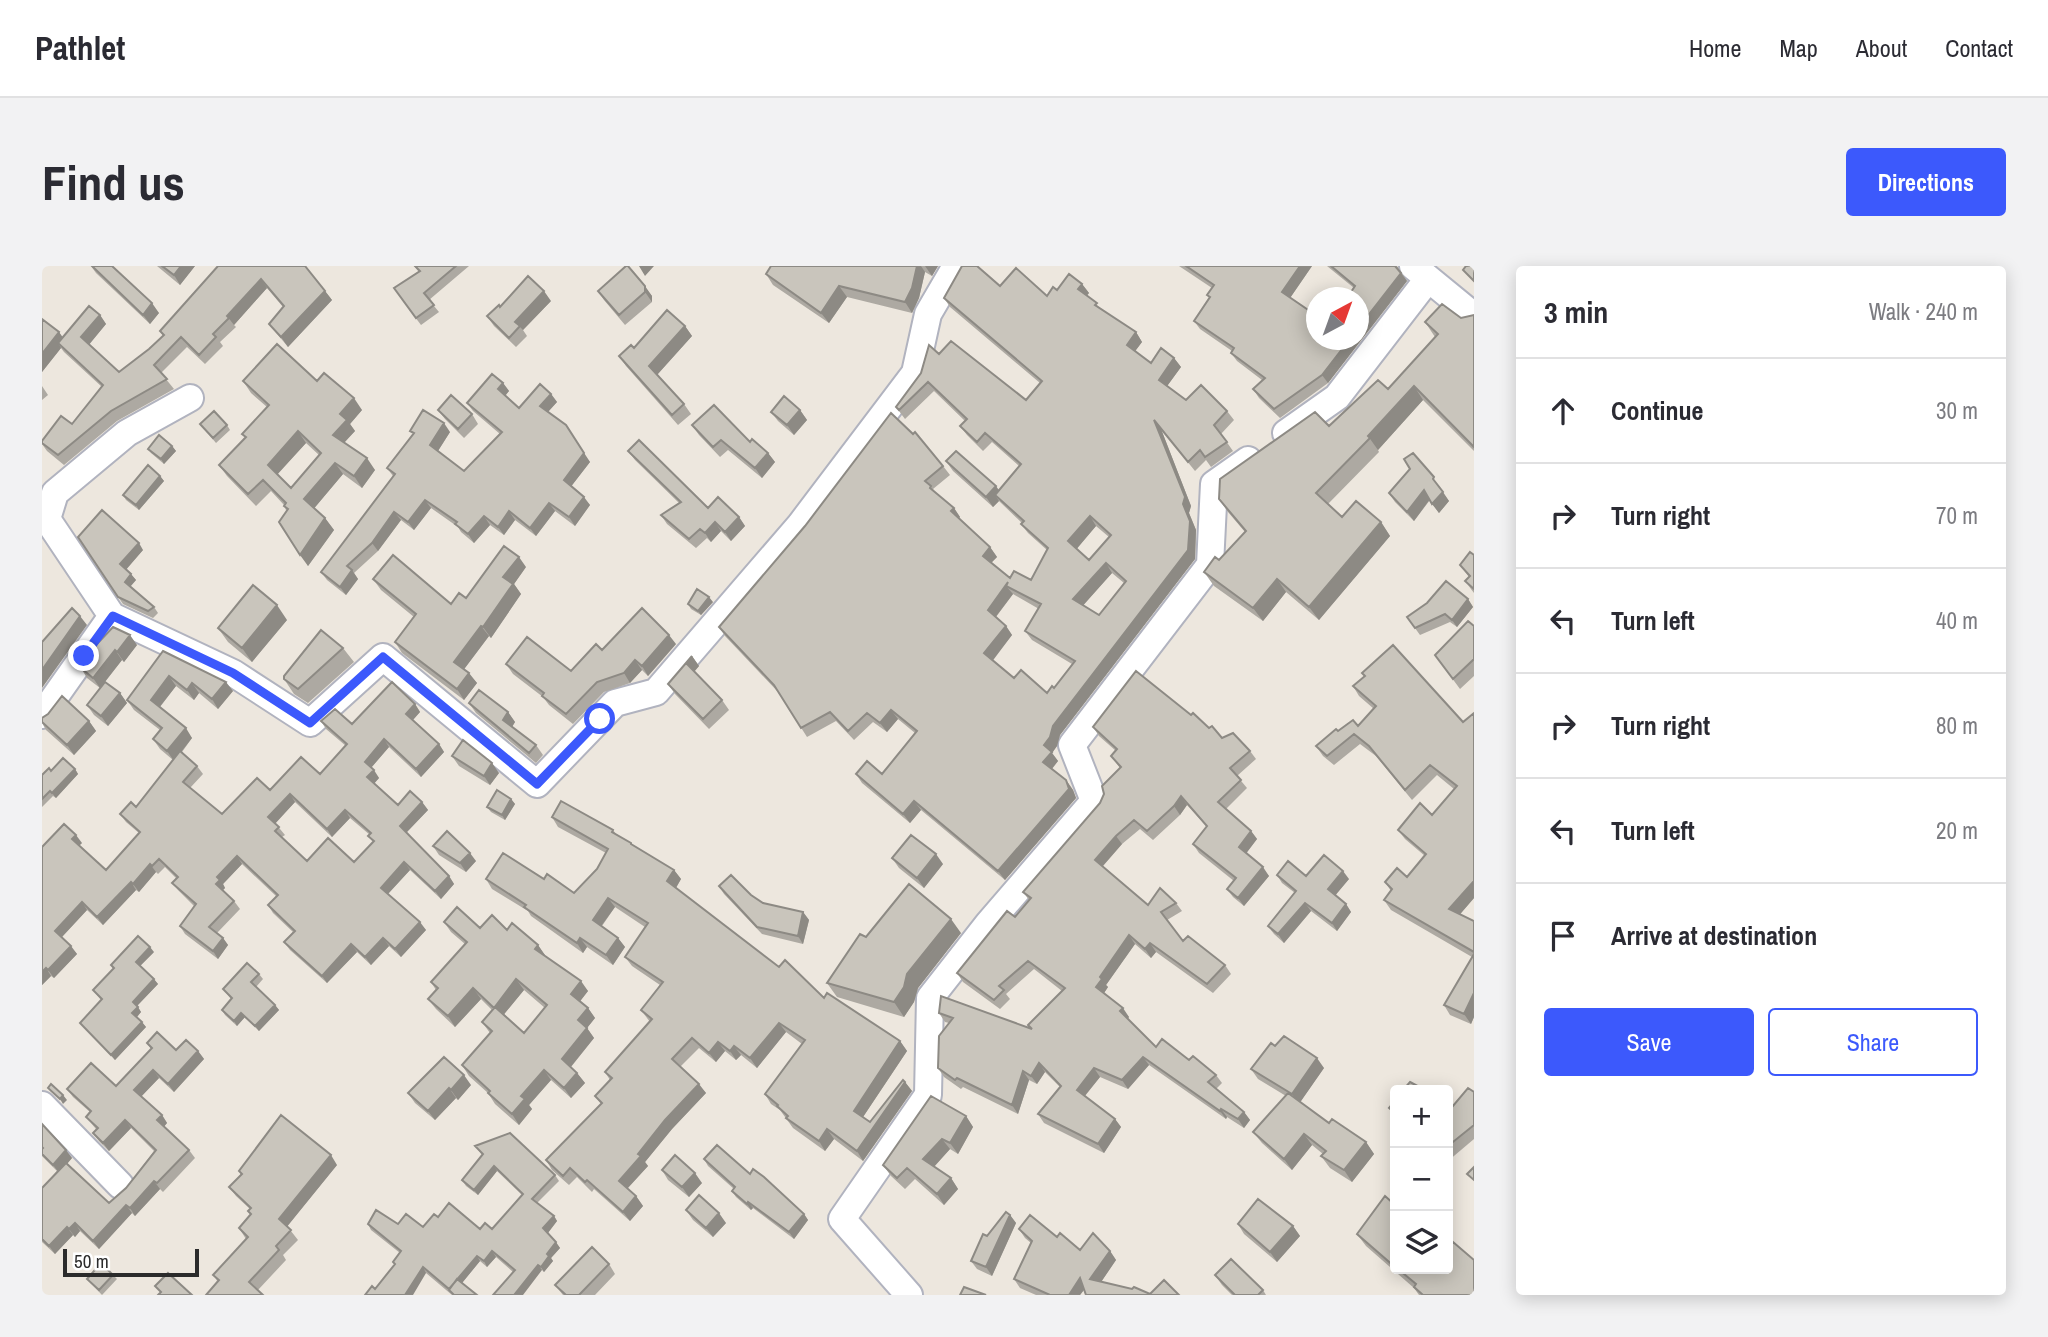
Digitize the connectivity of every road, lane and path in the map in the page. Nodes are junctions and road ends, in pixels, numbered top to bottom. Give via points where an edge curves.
1 (956, 266) edge
2 (1421, 273) edge
3 (1474, 316) edge
4 (190, 398) dead end
5 (113, 616) junction
6 (42, 715) edge
7 (42, 1105) edge
8 (120, 1185) dead end
9 (909, 1295) edge

1 - 5 street via 928,314 915,373 800,525 656,692 615,703 537,784 383,657 310,723 233,673
2 - 3 street
2 - 9 street via 1337,397 1213,484 1210,565 1072,745 1094,801 930,998 928,1095 842,1219
4 - 5 street via 127,433 55,493 47,519
5 - 6 street
7 - 8 street

